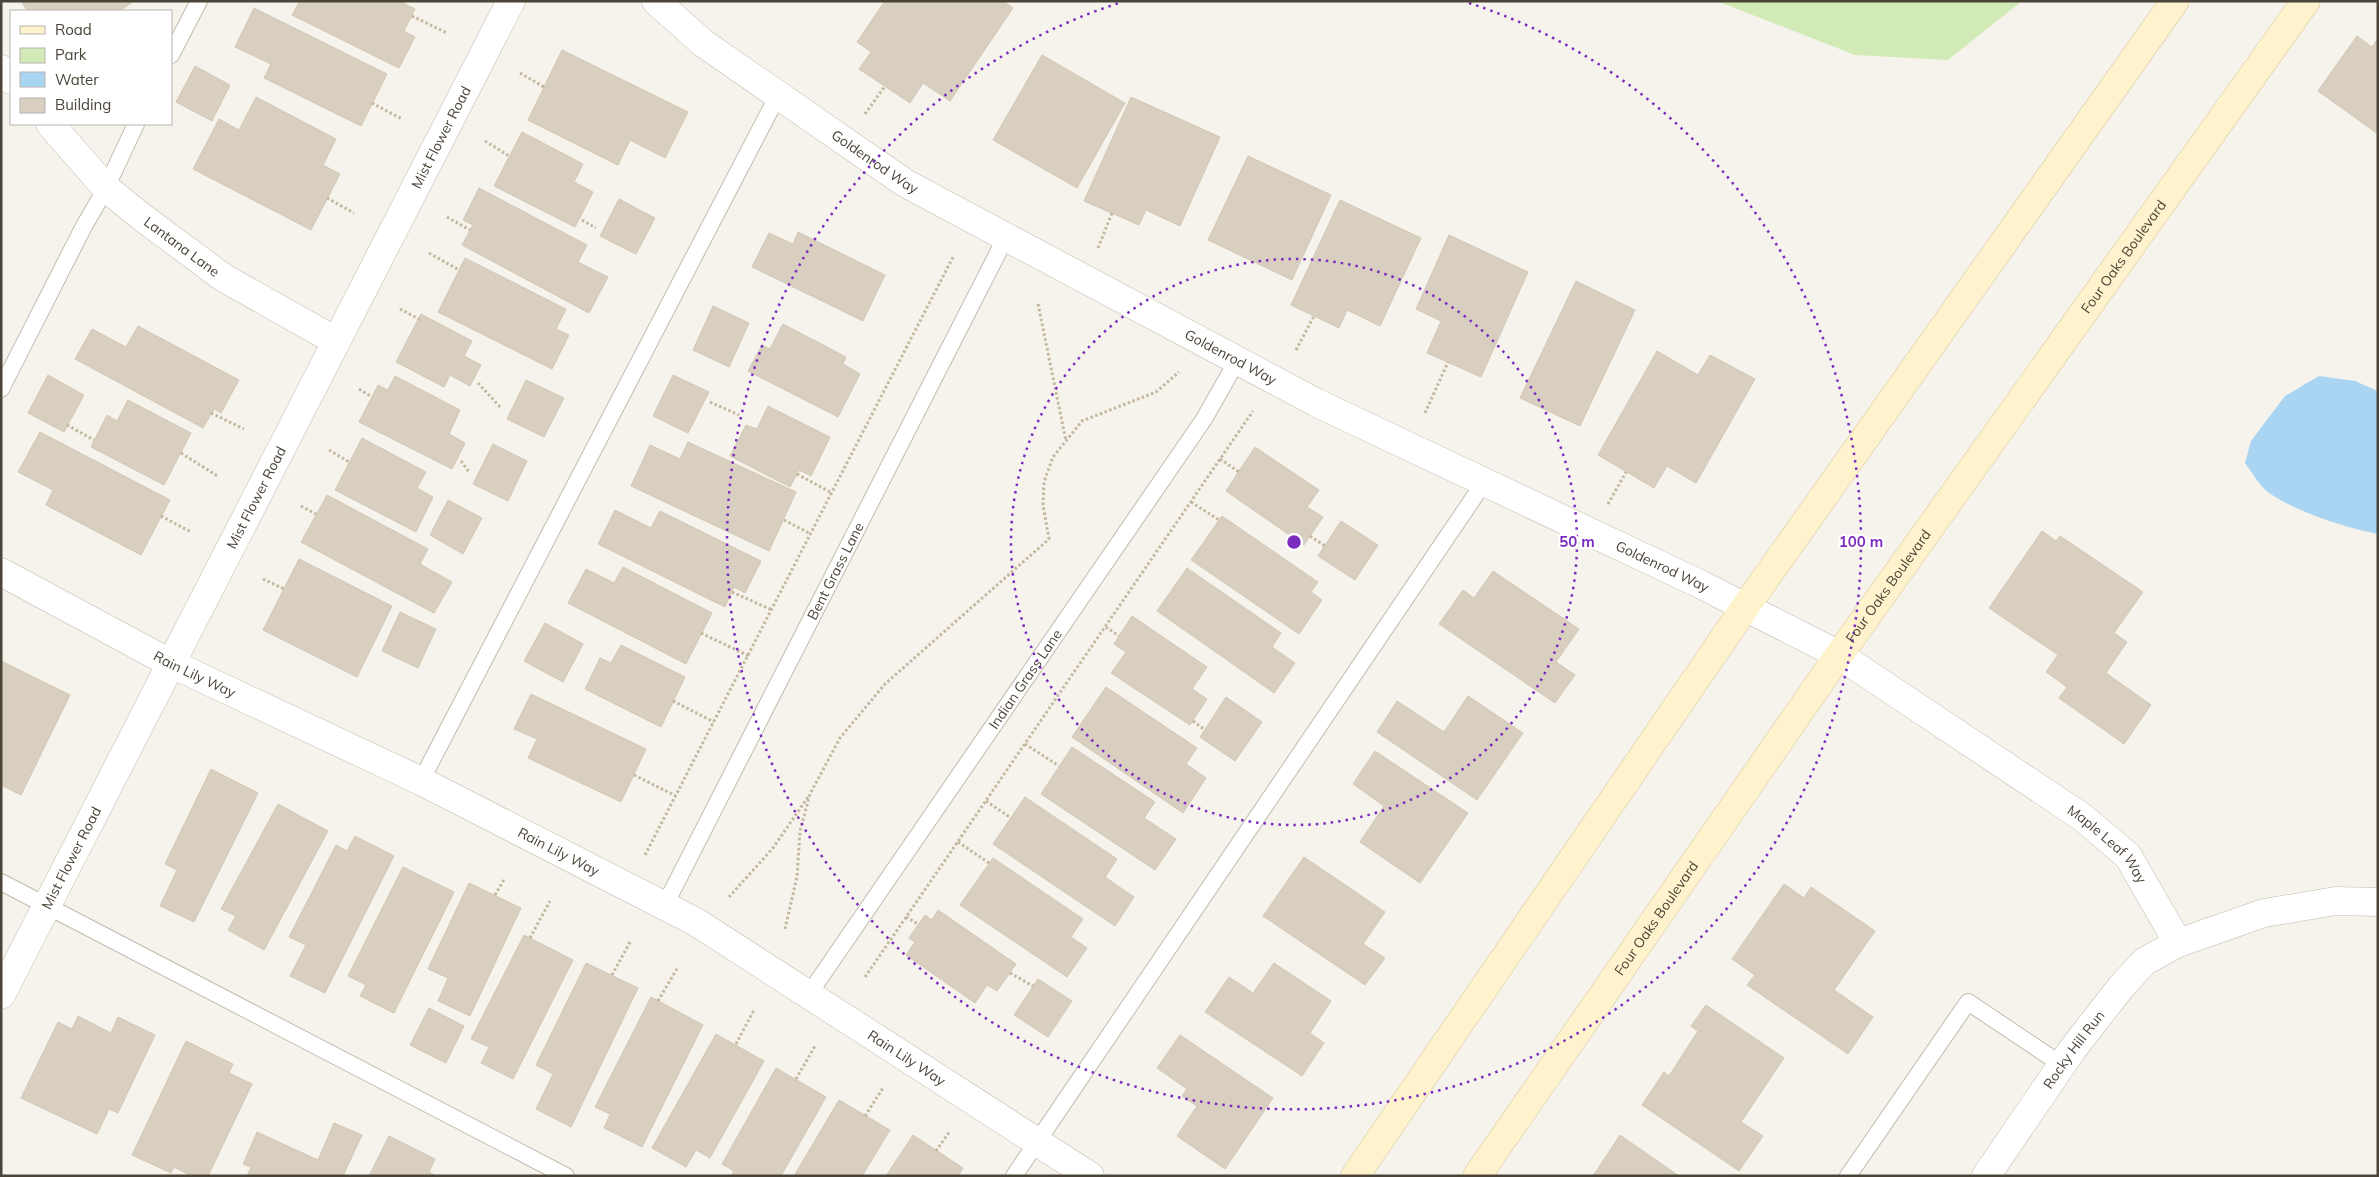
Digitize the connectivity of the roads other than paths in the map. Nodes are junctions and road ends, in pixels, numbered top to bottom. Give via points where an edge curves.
1 (199, 1) edge
2 (511, 1) edge
3 (656, 1) edge
4 (2175, 1) edge
5 (2306, 1) edge
6 (172, 53) edge
7 (1, 69) edge
8 (10, 79) edge
9 (778, 95) junction
10 (51, 125) edge
11 (136, 125) edge
12 (106, 188) junction
13 (1006, 237) junction
14 (336, 341) junction
15 (1237, 360) junction
16 (1, 389) edge
17 (1485, 481) junction
18 (1, 572) edge
19 (1746, 606) junction
20 (1839, 655) junction
21 (170, 663) junction
22 (421, 781) junction
23 (1, 882) edge
24 (2378, 902) edge
25 (46, 905) junction
26 (665, 905) junction
27 (2178, 943) junction
28 (1, 994) edge
29 (809, 994) junction
30 (2062, 1065) junction
31 (1037, 1141) junction
32 (566, 1176) edge
33 (1014, 1176) edge
34 (1090, 1176) edge
35 (1355, 1176) edge
36 (1477, 1176) edge
37 (1848, 1176) edge
38 (1986, 1176) edge

1 - 6 lane
2 - 14 street, Mist Flower Road
3 - 9 street, Goldenrod Way via 703,43
4 - 19 street
5 - 20 street, Four Oaks Boulevard
7 - 8 street
9 - 13 street, Goldenrod Way via 905,183
9 - 22 lane
10 - 12 street, Lantana Lane
11 - 12 lane
12 - 14 street, Lantana Lane via 224,278
12 - 16 lane
13 - 15 street, Goldenrod Way
13 - 26 lane, Bent Grass Lane
14 - 21 street, Mist Flower Road
15 - 17 street, Goldenrod Way via 1317,403
15 - 29 lane, Indian Grass Lane via 1204,419
17 - 19 street, Goldenrod Way
17 - 31 lane
18 - 21 street, Rain Lily Way
19 - 20 street, Goldenrod Way
19 - 35 street
20 - 27 street, Maple Leaf Way via 2082,817 2128,856
20 - 36 street, Four Oaks Boulevard
21 - 22 street, Rain Lily Way
21 - 25 street, Mist Flower Road
22 - 26 street, Rain Lily Way
23 - 25 lane
24 - 27 street via 2336,901 2264,912
25 - 28 street, Mist Flower Road
25 - 32 lane
26 - 29 street, Rain Lily Way
27 - 30 street, Rocky Hill Run via 2145,961 2121,987
29 - 31 street, Rain Lily Way
30 - 37 lane via 1968,1002
30 - 38 street, Rocky Hill Run
31 - 33 lane
31 - 34 street, Rain Lily Way

